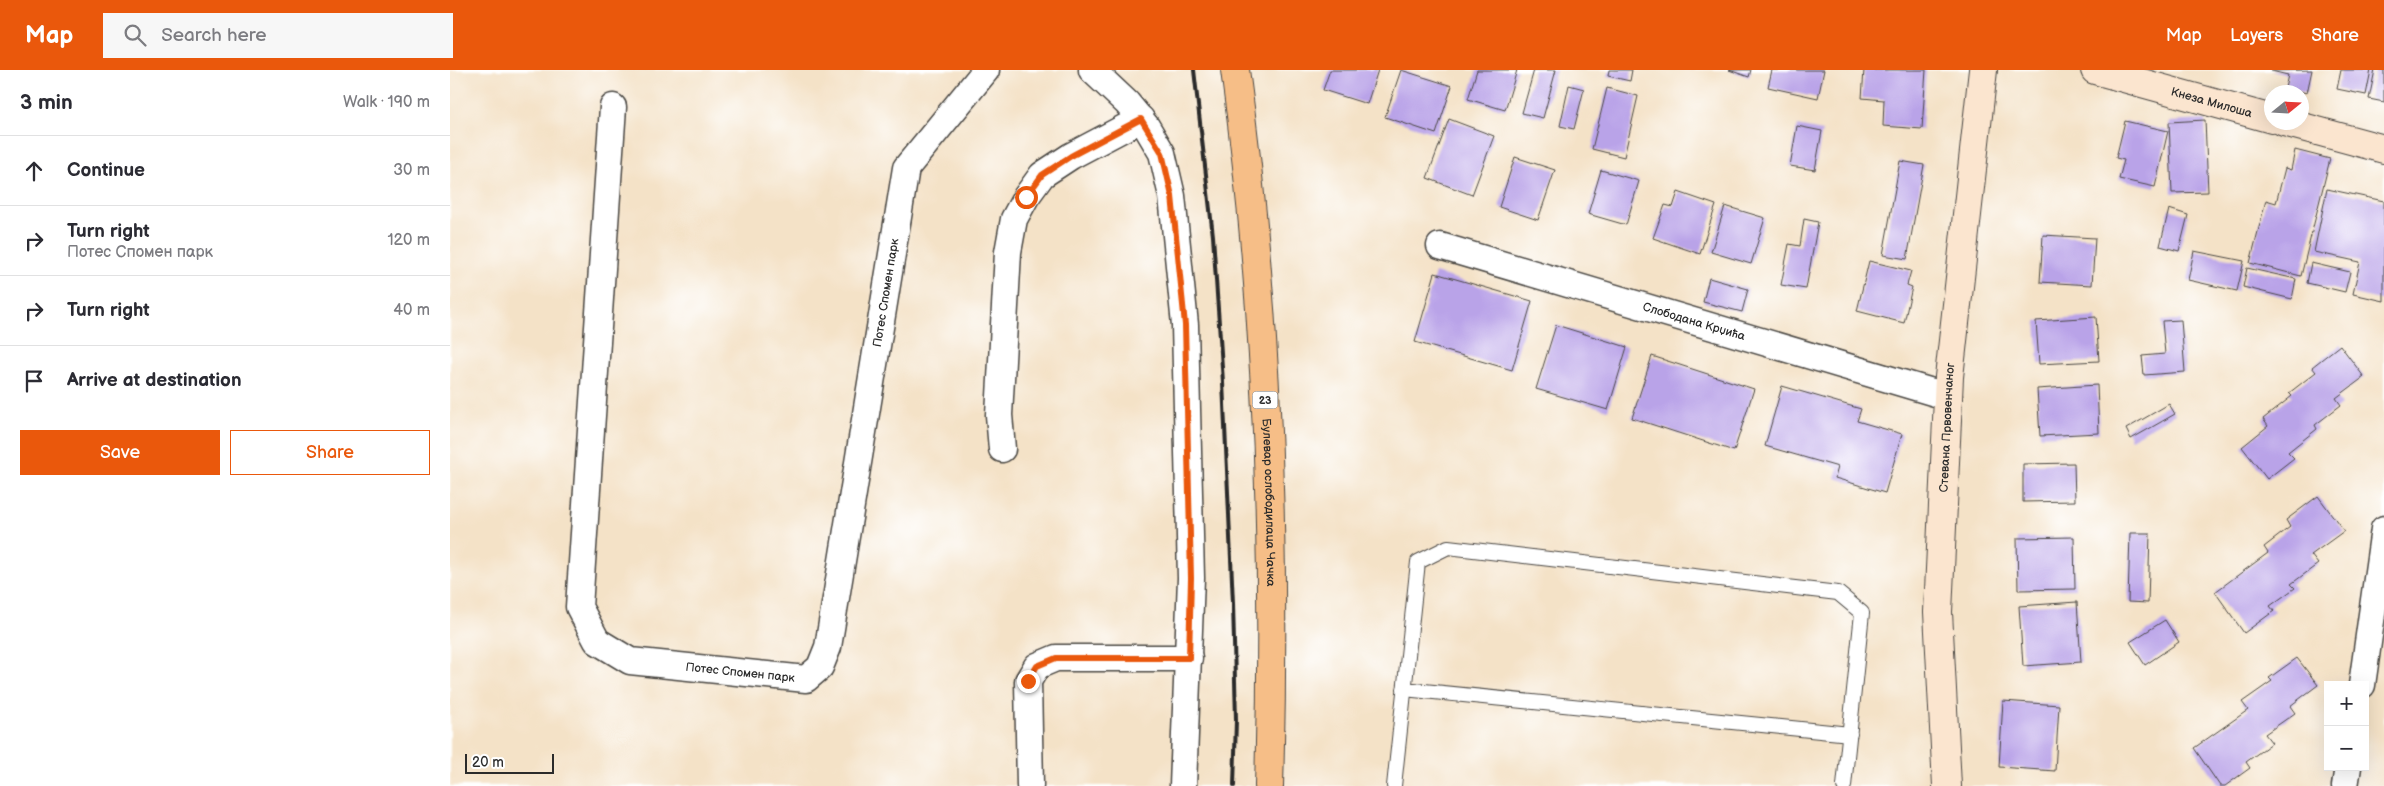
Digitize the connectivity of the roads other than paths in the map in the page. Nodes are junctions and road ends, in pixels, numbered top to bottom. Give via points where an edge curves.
1 (986, 70) edge
2 (1092, 70) edge
3 (1235, 70) edge
4 (1982, 70) edge
5 (2095, 70) edge
6 (613, 107) dead end
7 (2264, 117) edge
8 (1141, 119) junction
9 (2309, 129) edge
10 (2384, 149) edge
11 (1440, 246) dead end
12 (1948, 397) junction
13 (1002, 449) dead end
14 (2384, 529) edge
15 (1189, 658) junction
16 (2363, 681) edge
17 (1404, 689) junction
18 (1850, 734) junction
19 (2347, 771) edge
20 (1030, 786) edge
21 (1183, 786) edge
22 (1269, 786) edge
23 (1394, 786) edge
24 (1844, 786) edge
25 (1947, 786) edge
26 (2345, 786) edge

1 - 6 street, Потес Спомен парк via 906,168 828,647 820,666 806,679 630,661 597,642 579,607
2 - 8 street
3 - 22 main road, Булевар ослободилаца Чачка / 23 via 1257,264 1265,403 1271,559
4 - 12 street, Стевана Првовенчаног
5 - 7 street, Кнеза Милоша
8 - 13 street via 1042,175 1014,219 1008,252 1000,398
8 - 15 street via 1162,153 1172,196 1185,325 1191,578
9 - 10 street
11 - 12 street, Слободана Крџића
12 - 25 street, Стевана Првовенчаног via 1938,612
14 - 16 street
15 - 20 street via 1056,658 1037,666 1028,681
15 - 21 street
17 - 18 lane
17 - 18 lane via 1418,562 1448,547 1838,593 1862,613
17 - 23 lane
18 - 24 lane
19 - 26 street

